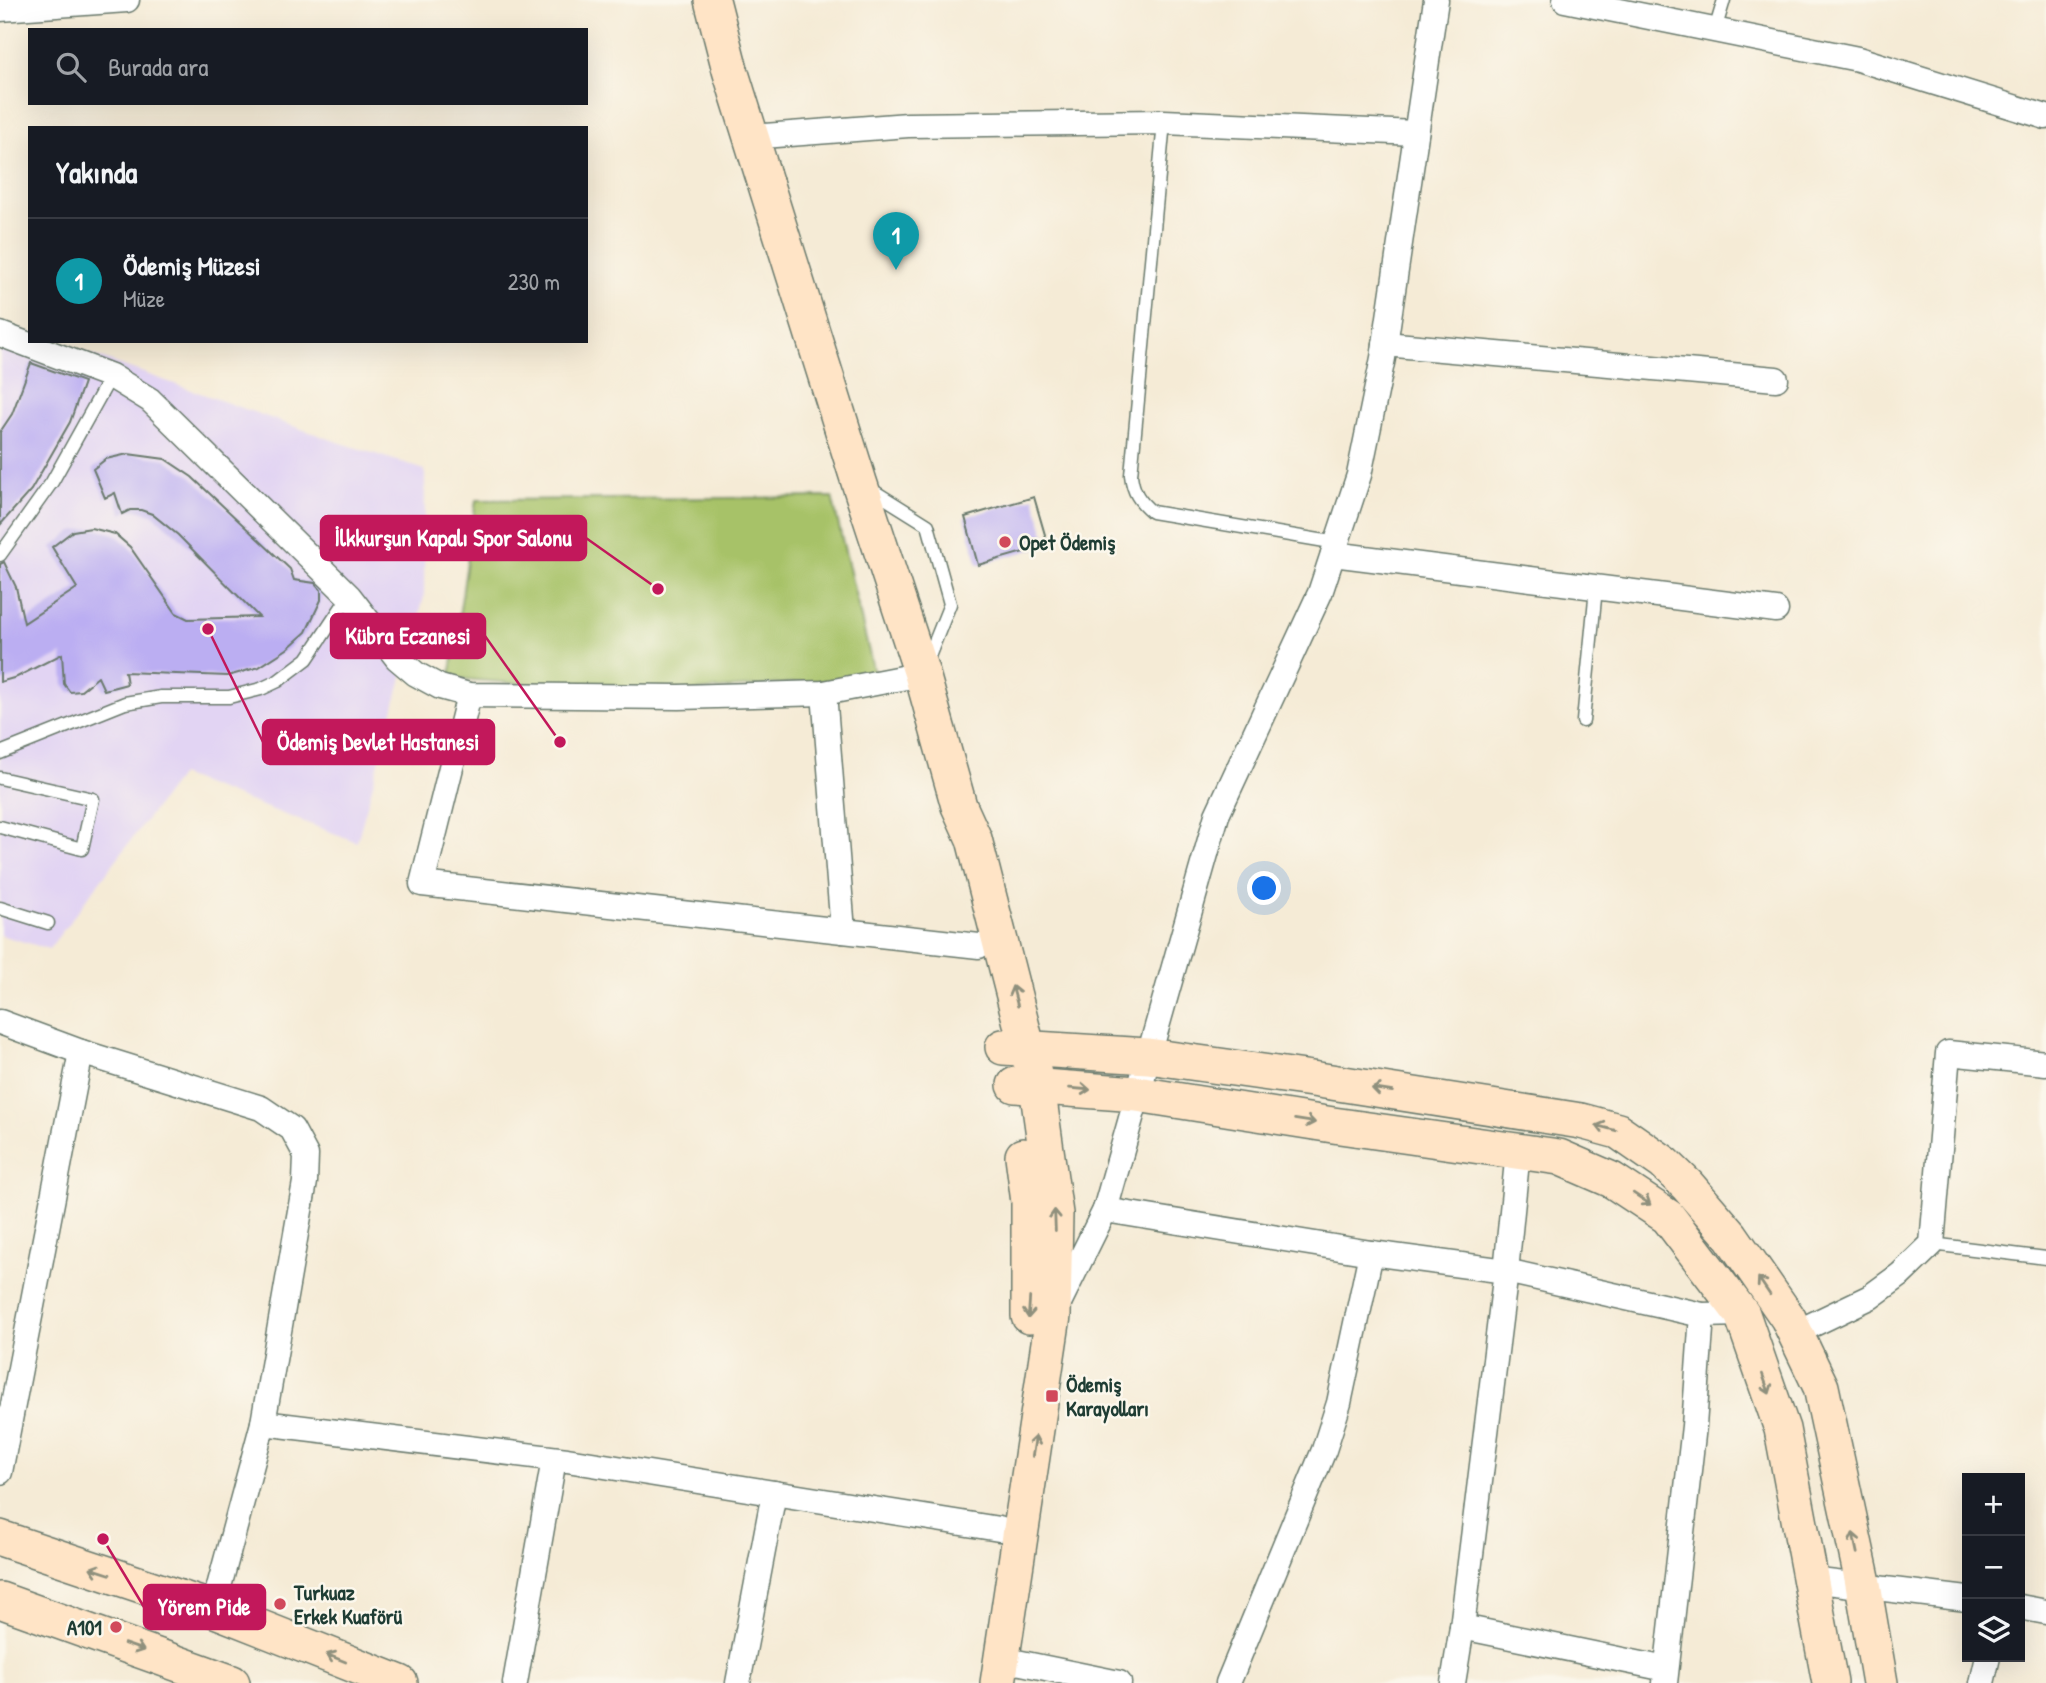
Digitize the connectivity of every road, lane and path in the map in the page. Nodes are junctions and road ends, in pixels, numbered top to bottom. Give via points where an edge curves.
1 (127, 0) edge
2 (712, 0) edge
3 (1436, 0) edge
4 (1565, 0) edge
5 (1724, 0) edge
6 (0, 9) edge
7 (1715, 30) junction
8 (2046, 117) edge
9 (1164, 122) junction
10 (1416, 133) junction
11 (751, 136) junction
12 (0, 334) edge
13 (1385, 344) junction
14 (111, 376) junction
15 (1776, 379) dead end
16 (859, 482) junction
17 (1335, 549) junction
18 (0, 555) edge
19 (1596, 588) junction
20 (349, 596) junction
21 (1776, 610) dead end
22 (922, 674) junction
23 (824, 693) junction
24 (469, 695) junction
25 (1583, 721) dead end
26 (0, 753) edge
27 (0, 778) edge
28 (960, 806) junction
29 (0, 827) edge
30 (0, 908) edge
31 (48, 923) dead end
32 (843, 931) junction
33 (979, 946) junction
34 (0, 1022) edge
35 (1016, 1048) junction
36 (81, 1052) junction
37 (1148, 1056) junction
38 (2046, 1063) edge
39 (1024, 1085) junction
40 (1137, 1094) junction
41 (1518, 1151) junction
42 (1105, 1210) junction
43 (1932, 1244) junction
44 (1371, 1253) junction
45 (2046, 1258) edge
46 (1506, 1271) junction
47 (1741, 1314) junction
48 (1702, 1315) junction
49 (1053, 1316) junction
50 (1795, 1333) junction
51 (263, 1423) junction
52 (554, 1459) junction
53 (0, 1472) edge
54 (774, 1493) junction
55 (999, 1529) junction
56 (0, 1538) edge
57 (1811, 1580) junction
58 (1863, 1587) junction
59 (1962, 1598) edge
60 (0, 1600) edge
61 (2025, 1608) edge
62 (213, 1609) junction
63 (2046, 1612) edge
64 (1462, 1627) junction
65 (1987, 1662) edge
66 (1000, 1671) edge
67 (1665, 1676) edge
68 (232, 1683) edge
69 (400, 1683) edge
70 (515, 1683) edge
71 (738, 1683) edge
72 (974, 1683) edge
73 (1119, 1683) edge
74 (1228, 1683) edge
75 (1453, 1683) edge
76 (1830, 1683) edge
77 (1880, 1683) edge
78 (1982, 1683) edge

1 - 6 street
2 - 11 main road
3 - 10 street
4 - 7 street
5 - 7 lane
7 - 8 street via 1858,59
9 - 10 street
9 - 11 street via 908,125
9 - 17 lane via 1131,475 1137,497 1152,512
10 - 13 street
11 - 16 main road
12 - 14 street
13 - 15 street
13 - 17 street via 1359,475
14 - 18 lane via 52,482
14 - 20 street via 167,414
16 - 22 main road
16 - 22 lane via 928,524 950,604
17 - 19 street
17 - 37 street via 1320,593 1217,815
19 - 21 street
19 - 25 lane
20 - 24 street via 397,658 416,674
20 - 26 lane via 307,659 261,689 229,697 161,697 125,704
22 - 23 street
22 - 28 main road
23 - 24 street via 679,698
23 - 32 street
24 - 32 street via 422,884
27 - 29 lane via 93,799 82,849
28 - 33 main road via 957,849
35 -> 28 main road via 974,839
30 - 31 lane
32 - 33 street
33 - 35 main road
34 - 36 street
35 - 37 main road
35 - 39 main road
36 - 51 street via 261,1108 292,1129 306,1155
36 - 53 street
37 - 40 street
50 -> 37 main road via 1731,1236 1687,1185 1618,1131 1581,1121
38 - 43 street via 1948,1054
39 -> 40 main road
49 -> 39 main road via 1055,1214
39 -> 55 main road via 1017,1107 1029,1202 1030,1308
40 -> 41 main road
40 - 42 street
41 - 46 street
41 -> 47 main road via 1559,1157 1602,1175 1668,1217
42 - 44 street
42 - 49 street
43 - 45 lane
43 - 50 street via 1870,1297
44 - 46 street
44 - 74 street via 1339,1403 1324,1450
46 - 48 street
46 - 64 street
47 - 48 street
47 -> 57 main road via 1782,1429
48 - 67 street
66 -> 49 main road
58 -> 50 main road via 1821,1387
51 - 52 street
51 - 62 street
52 - 54 street
52 - 70 street
54 - 55 street
54 - 71 street
55 - 72 main road
62 -> 56 main road
57 - 58 street
57 - 76 main road
58 - 59 street
58 - 77 main road
60 -> 68 main road
61 - 63 street
69 -> 62 main road
64 - 67 street
64 - 75 street
65 - 78 street
66 - 73 street

